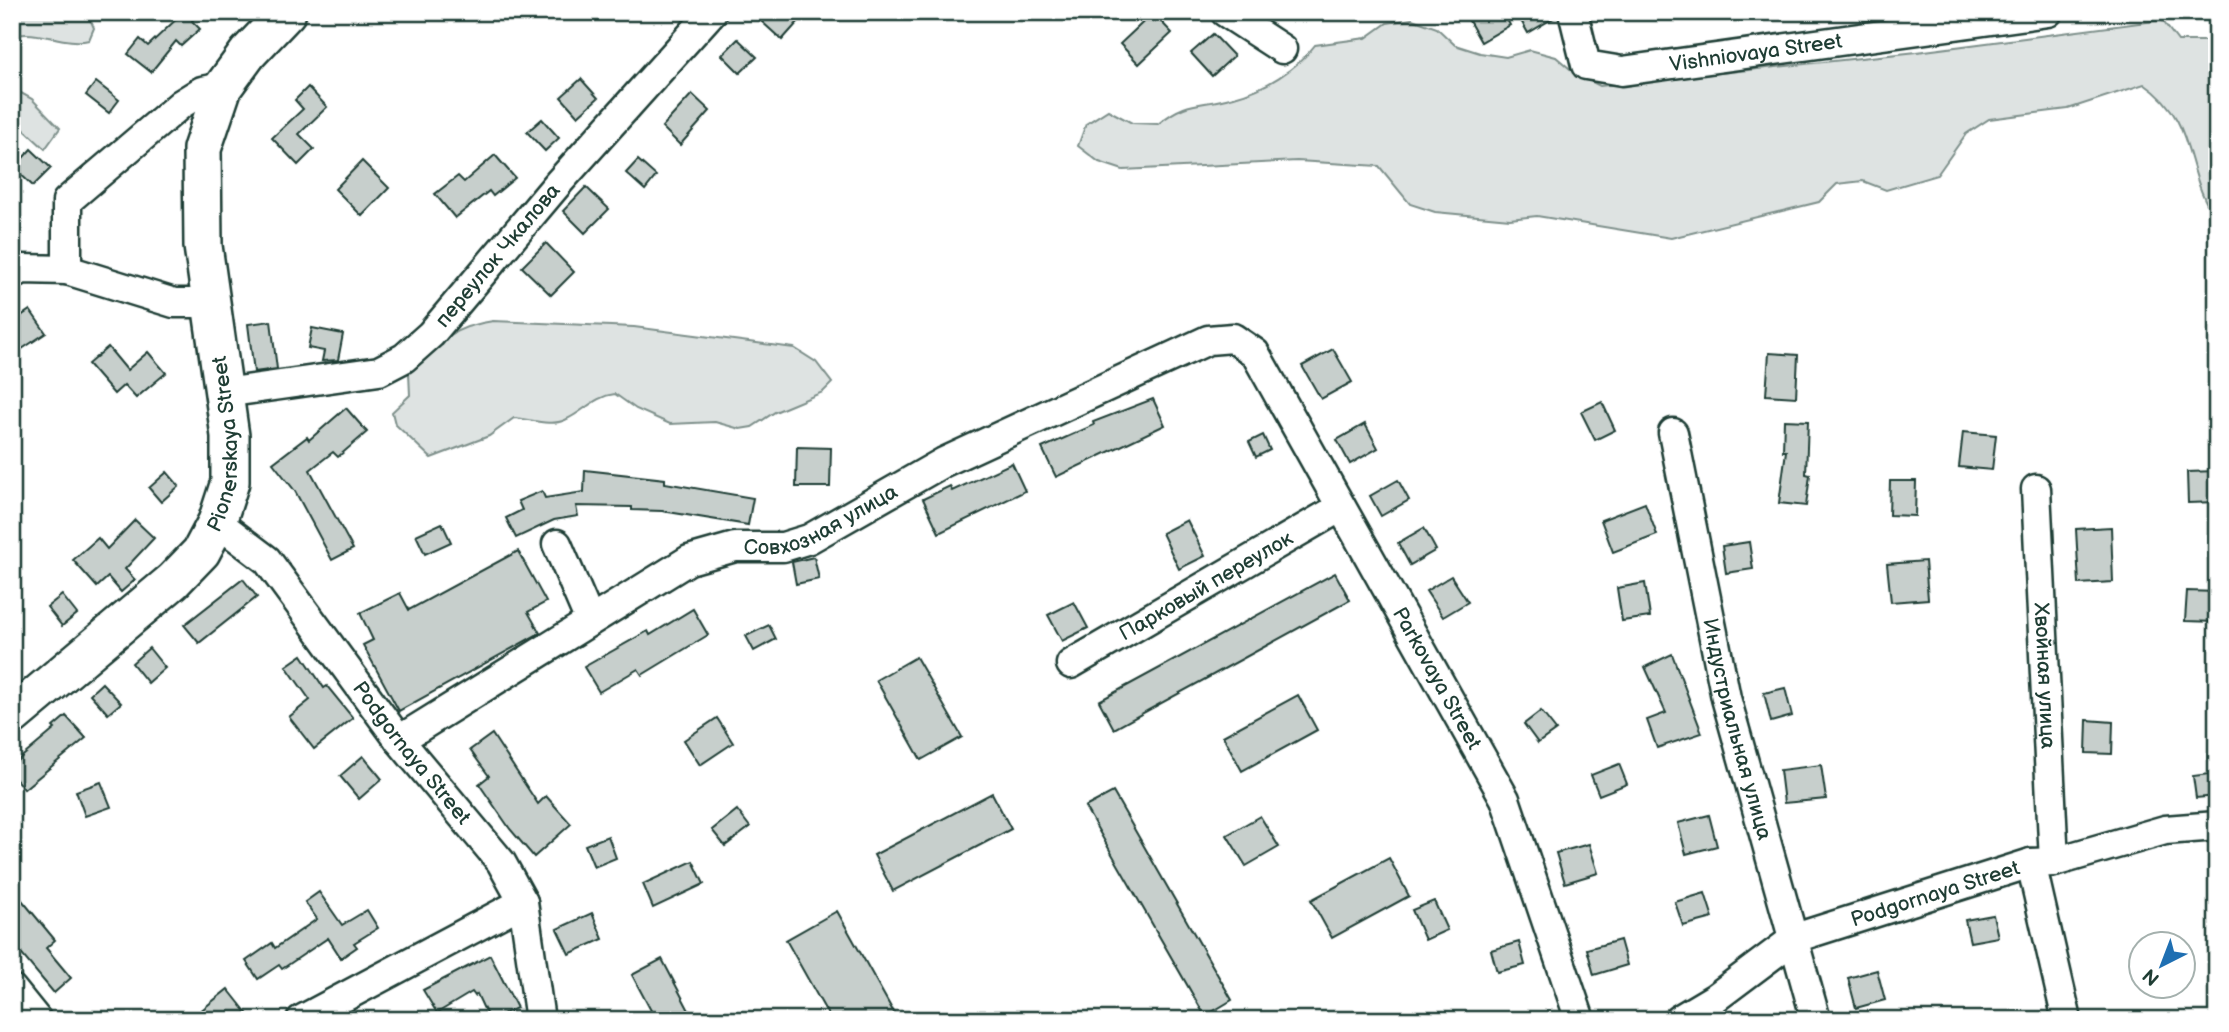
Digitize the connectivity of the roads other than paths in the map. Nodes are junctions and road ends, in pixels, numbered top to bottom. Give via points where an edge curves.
1 (712, 12) edge
2 (1225, 12) edge
3 (1573, 12) edge
4 (2048, 12) edge
5 (284, 13) edge
6 (1282, 49) dead end
7 (222, 87) junction
8 (67, 270) junction
9 (12, 275) edge
10 (213, 303) junction
11 (1255, 353) joint
12 (224, 393) junction
13 (1672, 433) dead end
14 (2036, 489) dead end
15 (1341, 507) junction
16 (217, 522) junction
17 (557, 544) dead end
18 (590, 621) junction
19 (1071, 664) dead end
20 (12, 716) edge
21 (399, 740) junction
22 (2217, 826) edge
23 (2042, 862) junction
24 (523, 902) junction
25 (1795, 938) junction
26 (12, 989) edge
27 (37, 1020) edge
28 (301, 1020) edge
29 (540, 1020) edge
30 (1580, 1020) edge
31 (1678, 1020) edge
32 (1815, 1020) edge
33 (2067, 1020) edge

1 - 12 street, переулок Чкалова via 431,334 404,358 379,371
2 - 6 street
3 - 4 street, Vishniovaya Street via 1586,65 1622,71
5 - 7 main road, Pionerskaya Street
7 - 8 street via 202,91 181,104 67,201
7 - 10 main road, Pionerskaya Street via 202,149 203,246
8 - 9 street via 22,268
8 - 10 street via 174,303
10 - 12 main road, Pionerskaya Street
11 - 15 street, Parkovaya Street
11 - 18 street, Совхозная улица via 1233,338 1208,340 943,462 809,539 783,547 735,547 689,560
12 - 16 main road, Pionerskaya Street via 230,482
13 - 25 street, Индустриальная улица via 1726,698
14 - 23 street, Хвойная улица
15 - 19 street, Парковый переулок
15 - 30 street, Parkovaya Street via 1505,799
16 - 20 main road, Pionerskaya Street via 201,552 173,581
16 - 21 street, Podgornaya Street via 267,560
17 - 18 street
18 - 21 street, Совхозная улица
21 - 24 street, Podgornaya Street via 501,862
22 - 23 street, Podgornaya Street via 2165,830
23 - 25 street, Podgornaya Street
23 - 33 street, Хвойная улица
24 - 28 street
24 - 29 street, Podgornaya Street
25 - 31 street, Podgornaya Street
25 - 32 street, Индустриальная улица
26 - 27 street

